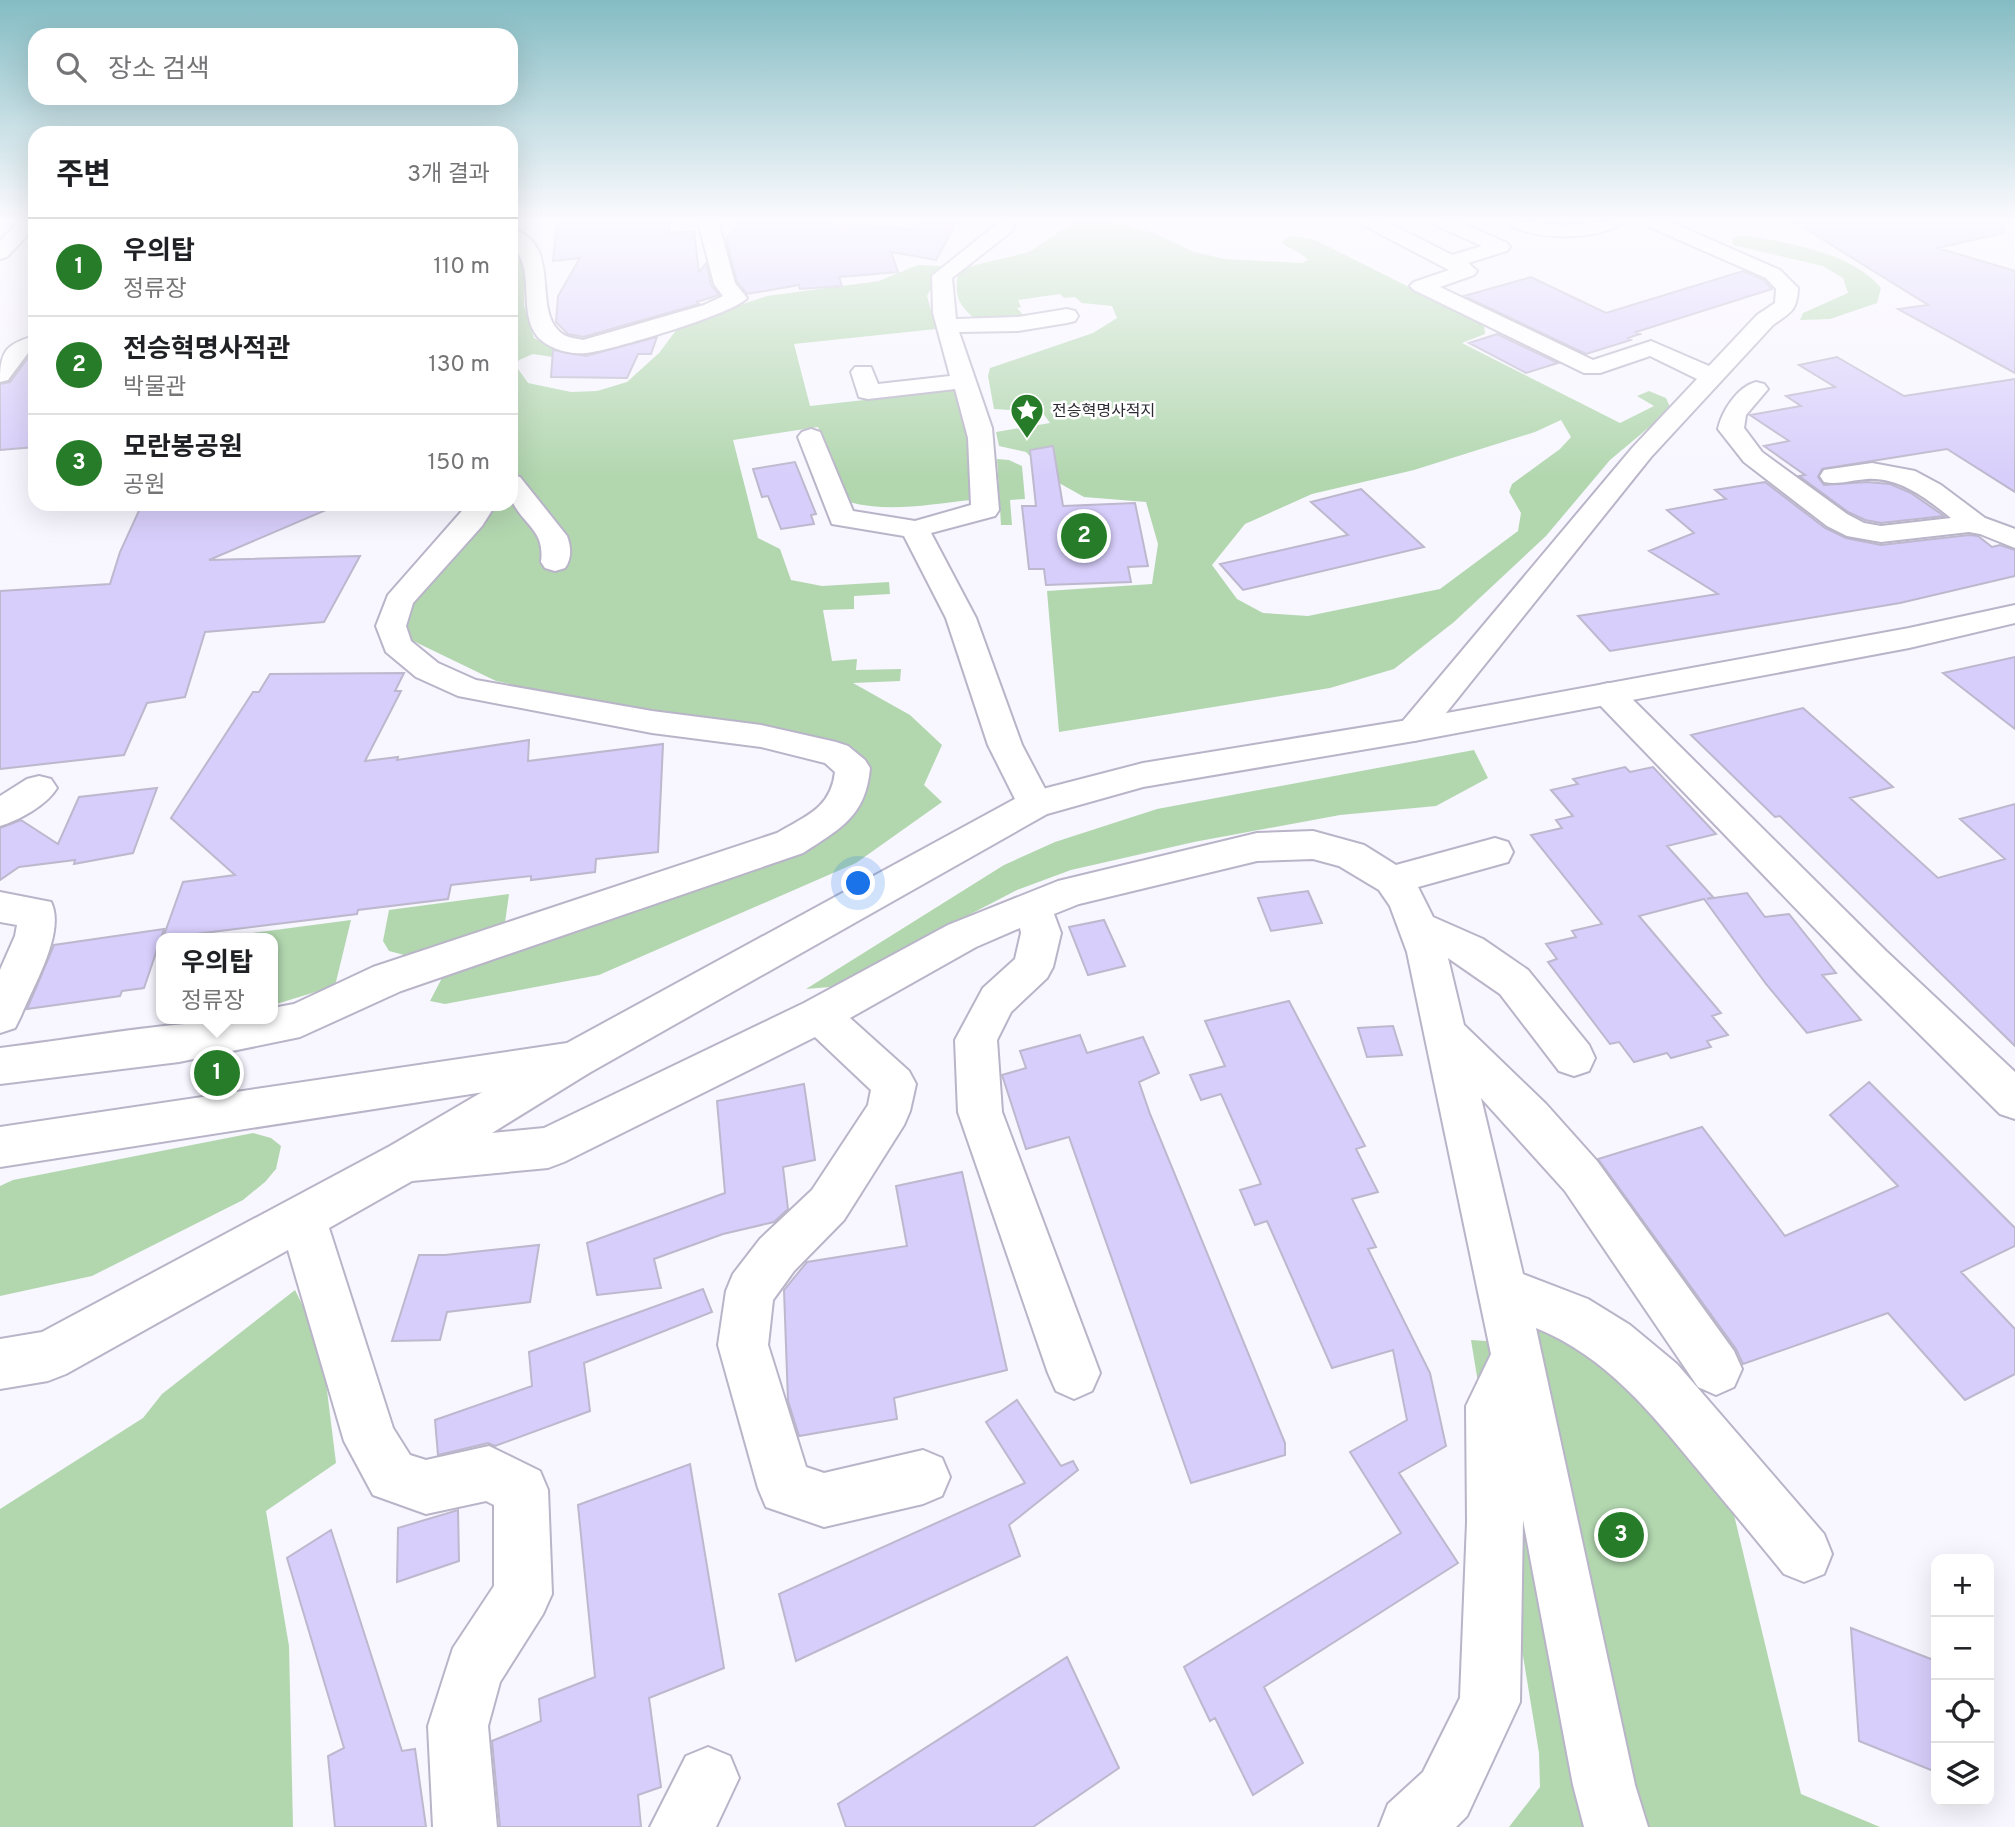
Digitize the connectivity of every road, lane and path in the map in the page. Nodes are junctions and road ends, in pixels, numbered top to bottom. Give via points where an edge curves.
1 (538, 306) edge
2 (718, 306) edge
3 (944, 306) edge
4 (1463, 306) edge
5 (1784, 306) edge
6 (1067, 316) dead end
7 (947, 326) junction
8 (28, 345) edge
9 (863, 372) dead end
10 (0, 375) edge
11 (1710, 376) junction
12 (965, 381) junction
13 (1756, 389) dead end
14 (811, 437) dead end
15 (1833, 476) dead end
16 (518, 492) edge
17 (478, 511) edge
18 (1979, 526) junction
19 (915, 529) junction
20 (2015, 540) edge
21 (555, 562) dead end
22 (2015, 614) edge
23 (1608, 694) junction
24 (1414, 730) junction
25 (39, 788) dead end
26 (1035, 804) junction
27 (0, 813) edge
28 (1495, 852) dead end
29 (1392, 880) junction
30 (0, 907) edge
31 (1033, 907) junction
32 (1418, 927) junction
33 (819, 1015) junction
34 (0, 1016) edge
35 (1445, 1033) junction
36 (1574, 1058) dead end
37 (574, 1060) junction
38 (0, 1066) edge
39 (2015, 1100) edge
40 (0, 1147) edge
41 (406, 1161) junction
42 (302, 1217) junction
43 (1501, 1289) junction
44 (1517, 1356) junction
45 (0, 1364) edge
46 (1716, 1368) dead end
47 (1074, 1373) dead end
48 (923, 1477) dead end
49 (1804, 1554) dead end
50 (465, 1827) edge
51 (1411, 1827) edge
52 (1616, 1827) edge

1 - 2 street via 553,341 568,346 608,342
3 - 7 street
4 - 11 street via 1592,368 1651,348
5 - 11 street
6 - 7 street via 1018,324
7 - 12 street
8 - 10 street via 20,348
9 - 12 street via 868,393
11 - 24 street
12 - 19 street via 980,432 985,510
13 - 18 street via 1734,414 1731,429 1752,457 1837,520 1881,534
14 - 19 street via 842,519
15 - 18 street via 1897,473
16 - 21 street via 553,536 558,547
17 - 38 street via 399,601 391,626 397,645 417,662 469,689 761,736 836,754 853,768 853,783 843,808 790,843 387,979 300,1020 179,1044
18 - 20 street
19 - 26 street via 961,618 1005,745
22 - 23 street
23 - 24 street
23 - 39 street
24 - 26 street via 1143,775
25 - 27 street
26 - 37 street
28 - 29 street
29 - 31 street via 1351,855 1313,845 1257,847 1071,891
29 - 32 street via 1408,900
30 - 34 street via 37,913 35,936
31 - 33 street via 962,936
31 - 47 street via 1041,933 1033,967 997,1000 976,1040 980,1112
32 - 35 street
32 - 36 street via 1469,950 1514,982
33 - 41 street via 548,1148
33 - 48 street via 894,1084 888,1111 828,1205 776,1255 750,1291 743,1345 785,1488 824,1500
35 - 43 street
35 - 46 street via 1581,1176
37 - 40 street
37 - 41 street
41 - 42 street
42 - 45 street via 48,1356
42 - 50 street via 370,1441 392,1476 426,1488 489,1473 521,1490 523,1594 474,1669 458,1726
43 - 44 street
43 - 49 street via 1570,1317 1612,1343 1660,1382
44 - 51 street via 1492,1406 1495,1522 1490,1702 1445,1794
44 - 52 street

